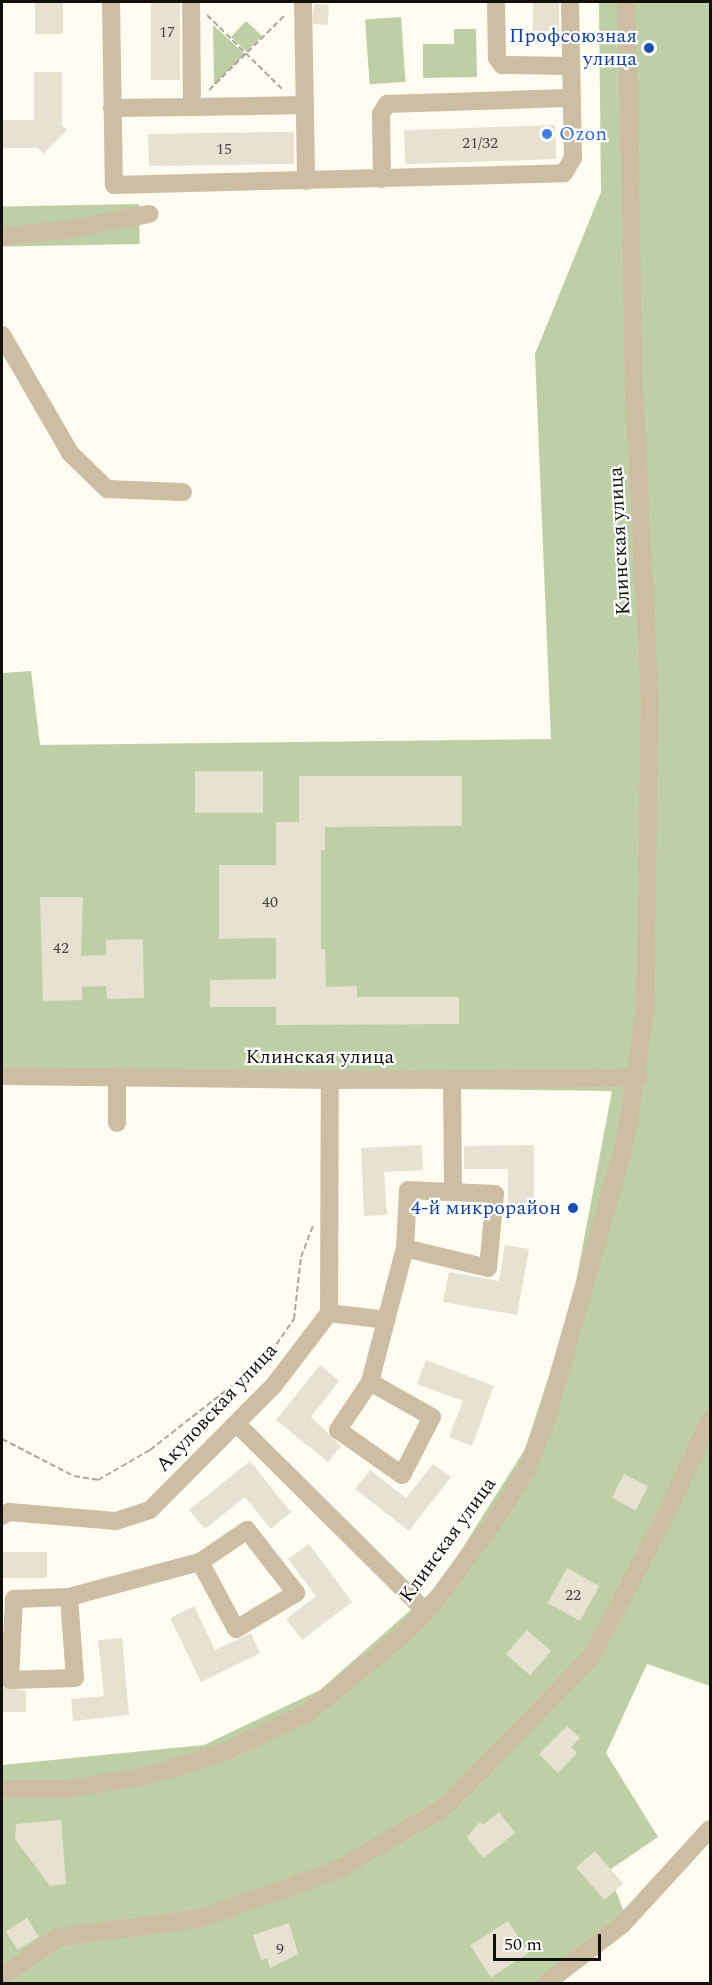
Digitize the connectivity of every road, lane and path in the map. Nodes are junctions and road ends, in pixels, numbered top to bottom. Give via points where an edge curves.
1 (111, 2) edge
2 (496, 2) edge
3 (570, 2) edge
4 (627, 2) edge
5 (196, 5) edge
6 (297, 5) edge
7 (246, 53) junction
8 (571, 66) junction
9 (572, 98) junction
10 (302, 105) junction
11 (192, 107) junction
12 (112, 108) junction
13 (382, 179) junction
14 (306, 180) junction
15 (149, 214) dead end
16 (2, 236) edge
17 (2, 335) edge
18 (183, 492) dead end
19 (2, 1076) edge
20 (117, 1076) junction
21 (638, 1078) junction
22 (452, 1079) junction
23 (330, 1080) junction
24 (117, 1123) dead end
25 (453, 1192) junction
26 (314, 1224) dead end
27 (405, 1248) junction
28 (329, 1313) junction
29 (387, 1320) junction
30 (370, 1382) junction
31 (711, 1419) edge
32 (237, 1424) junction
33 (2, 1440) edge
34 (2, 1516) edge
35 (200, 1562) junction
36 (69, 1597) junction
37 (426, 1612) junction
38 (7, 1632) edge
39 (2, 1789) edge
40 (711, 1829) edge
41 (2, 1977) edge
42 (544, 1983) edge

1 - 12 street
2 - 8 street via 497,58 502,65
3 - 8 street
4 - 21 street, Клинская улица via 634,383 650,703 645,1011
5 - 7 path
5 - 11 street
6 - 7 path
6 - 10 street
7 - 10 path
7 - 11 path
8 - 9 street
9 - 13 street via 573,158 564,173
9 - 13 street via 387,104 381,114
10 - 11 street
10 - 14 street
11 - 12 street
12 - 14 street via 114,184
13 - 14 street
15 - 16 street via 66,230
17 - 18 street via 70,453 107,489
19 - 20 street, Клинская улица
20 - 23 street, Клинская улица
20 - 24 street
21 - 22 street, Клинская улица
21 - 37 street, Клинская улица via 626,1138 545,1424 527,1469 496,1519
22 - 23 street, Клинская улица
22 - 25 street
23 - 28 street
25 - 27 street via 408,1190
25 - 27 street via 495,1194 488,1268
26 - 33 path via 301,1257 294,1319 266,1359 150,1450 98,1480 74,1476 6,1438
27 - 29 street
28 - 29 street
28 - 32 street, Акуловская улица via 274,1385
29 - 30 street
30 - 30 street via 338,1430 402,1475 432,1417
31 - 41 street via 665,1517 591,1657 445,1807 336,1869 199,1919 58,1937
32 - 34 street, Акуловская улица via 150,1510 116,1521 9,1512
32 - 37 street
35 - 35 street via 247,1530 296,1593 236,1629
35 - 36 street
36 - 38 street via 14,1599
36 - 38 street via 75,1678 10,1680
37 - 39 street, Клинская улица via 310,1711 227,1751 151,1775 67,1789
40 - 42 street via 622,1925

